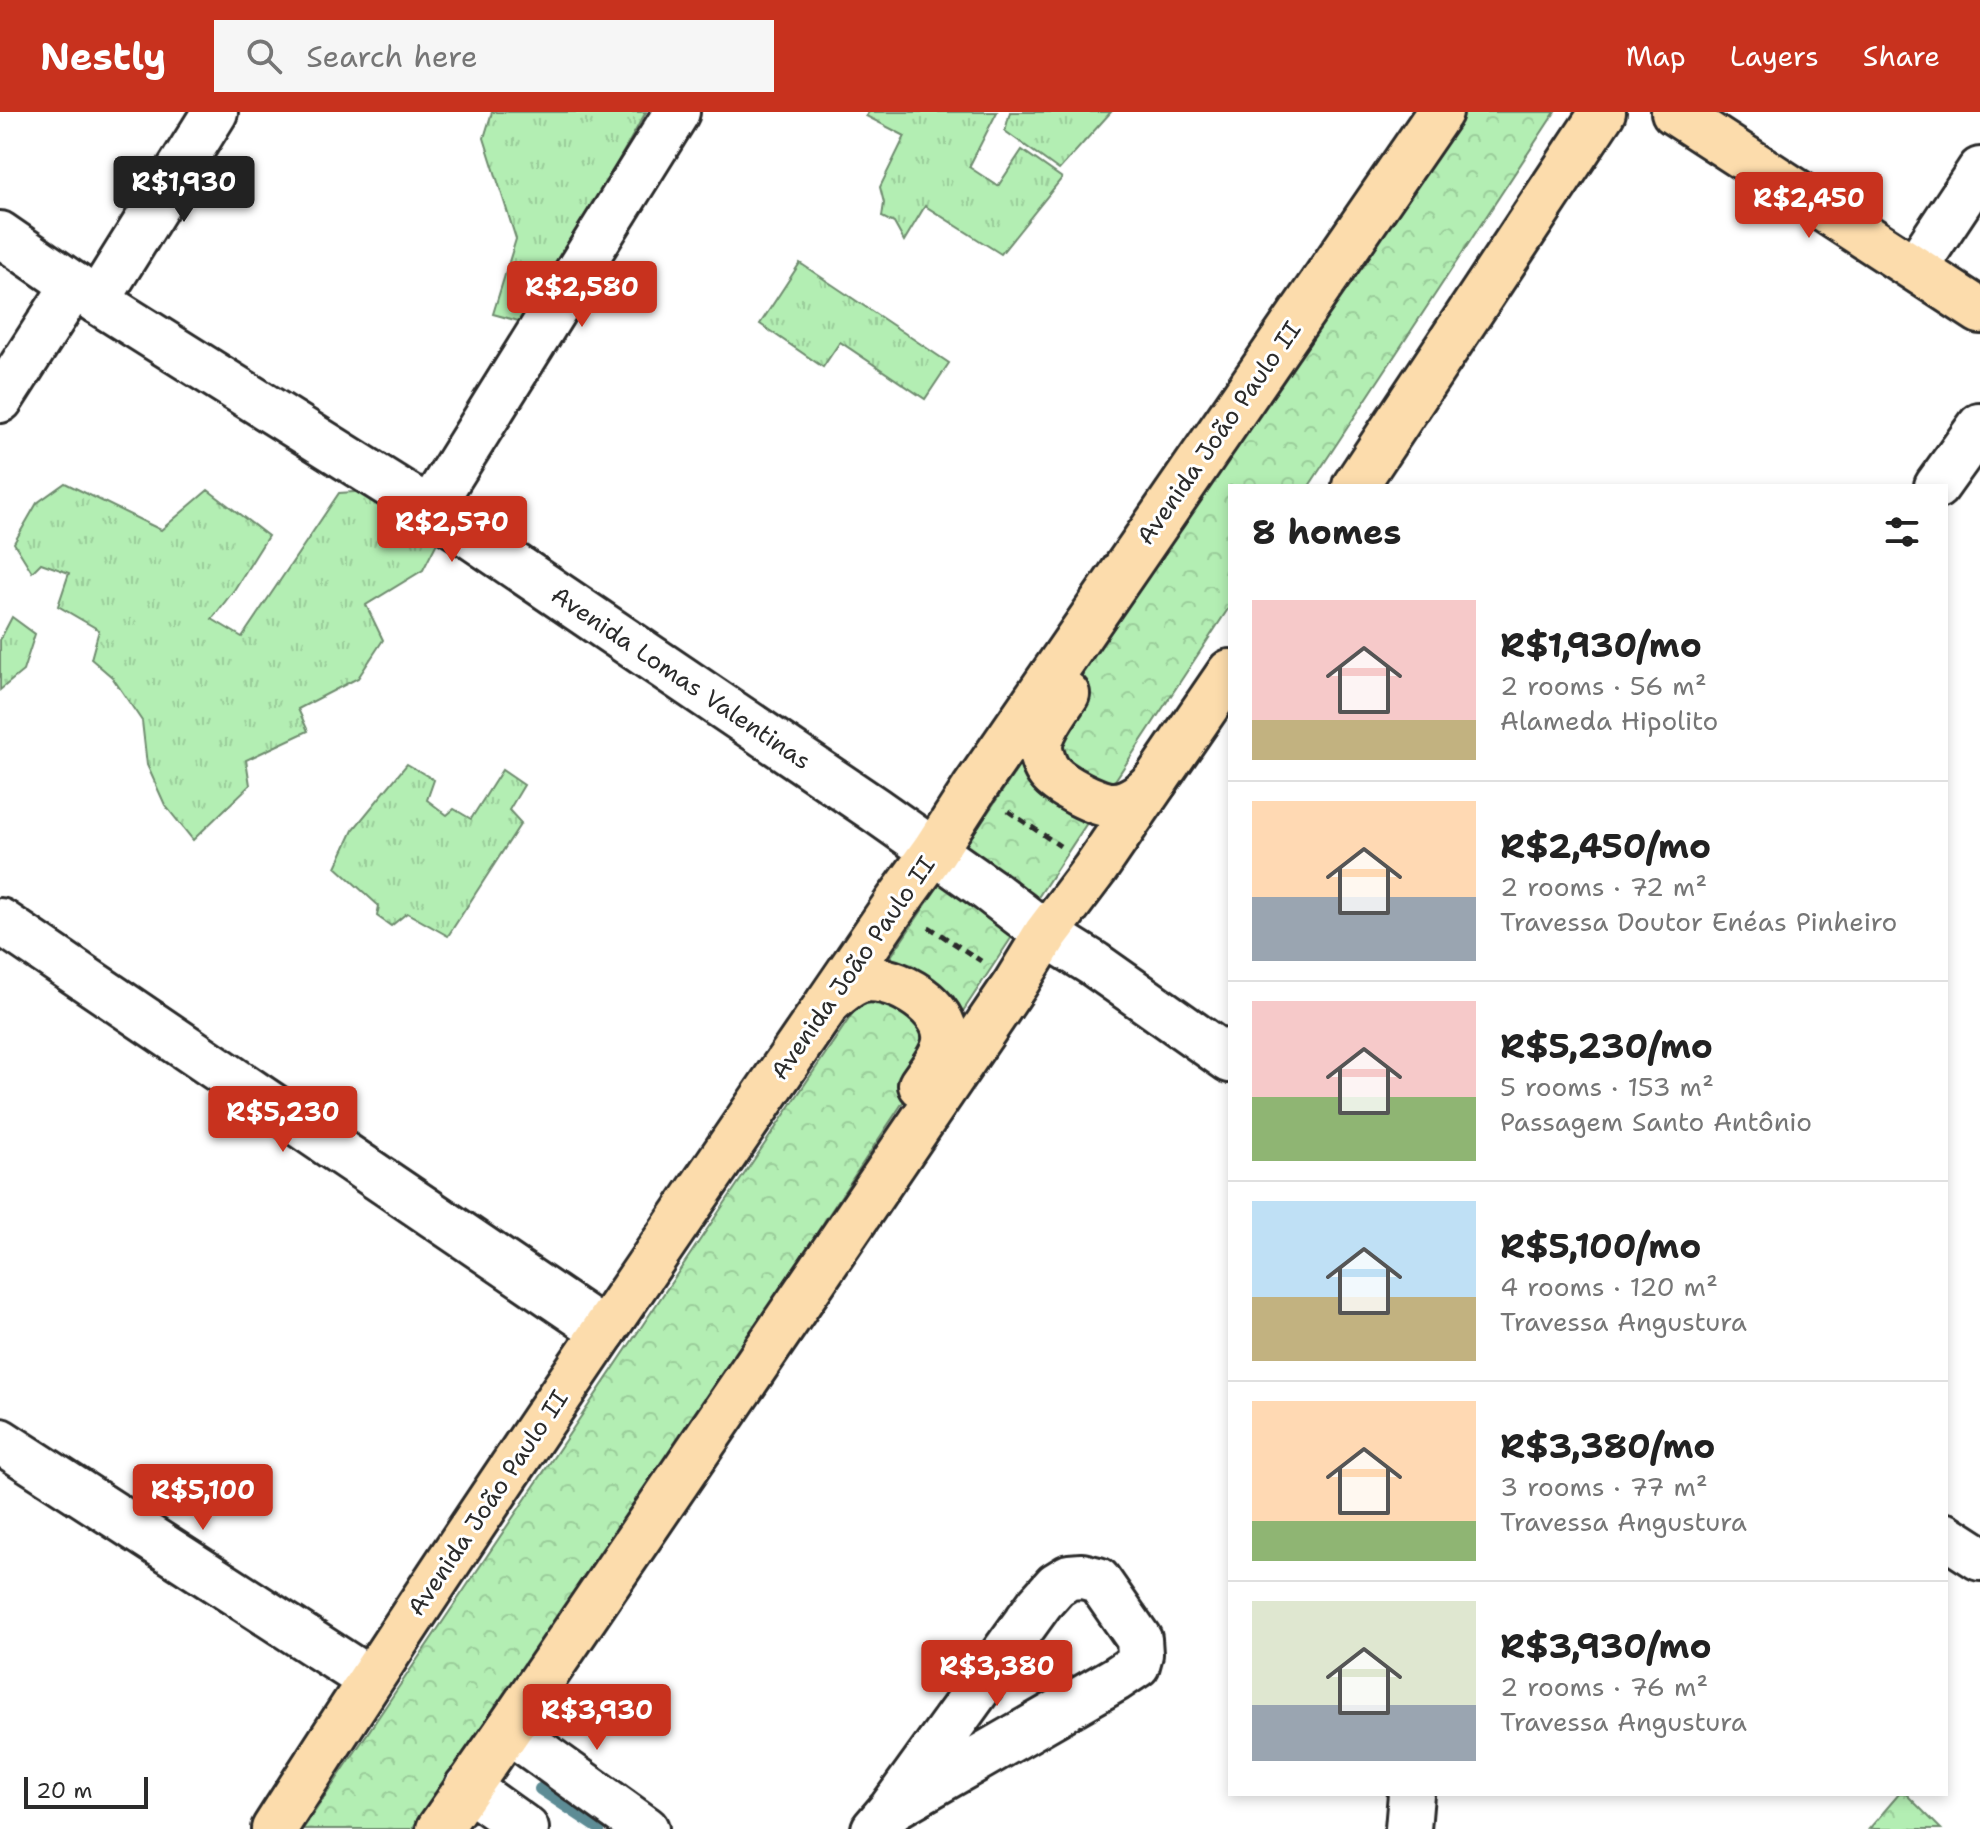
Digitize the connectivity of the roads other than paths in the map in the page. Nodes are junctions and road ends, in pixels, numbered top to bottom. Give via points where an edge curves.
1 (215, 112) edge
2 (677, 112) edge
3 (1440, 112) edge
4 (1603, 112) edge
5 (1674, 112) edge
6 (1980, 170) edge
7 (0, 234) edge
8 (1915, 268) junction
9 (85, 293) junction
10 (1980, 311) edge
11 (0, 400) edge
12 (1980, 426) edge
13 (1356, 484) edge
14 (1938, 484) edge
15 (429, 510) junction
16 (1077, 640) junction
17 (1228, 675) edge
18 (1160, 777) junction
19 (934, 851) junction
20 (0, 921) edge
21 (1046, 934) junction
22 (827, 1003) junction
23 (1228, 1059) edge
24 (903, 1147) junction
25 (604, 1331) junction
26 (0, 1441) edge
27 (1948, 1537) edge
28 (1980, 1558) edge
29 (370, 1680) junction
30 (508, 1730) junction
31 (467, 1787) junction
32 (1411, 1796) edge
33 (883, 1818) edge
34 (274, 1829) edge
35 (439, 1829) edge
36 (526, 1829) edge
37 (646, 1829) edge
38 (1408, 1829) edge

1 - 9 street
2 - 15 street
3 - 16 main road, Avenida João Paulo II
4 - 13 main road
5 - 8 main road
6 - 8 street
7 - 9 street, Avenida Lomas Valentinas
8 - 10 main road
9 - 11 street
9 - 15 street, Avenida Lomas Valentinas
12 - 14 street
15 - 19 street, Avenida Lomas Valentinas
16 - 18 main road via 1080,672 1041,736 1049,772 1084,796 1113,805 1129,802
16 - 19 main road, Avenida João Paulo II
17 - 18 main road
18 - 21 main road
19 - 21 street, Avenida Lomas Valentinas
19 - 22 main road, Avenida João Paulo II
20 - 25 street
21 - 23 street, Avenida Lomas Valentinas
21 - 24 main road
22 - 24 main road via 857,981 886,980 937,1012 946,1034 944,1048 905,1112
22 - 25 main road, Avenida João Paulo II
24 - 30 main road
25 - 29 main road, Avenida João Paulo II
26 - 29 street
27 - 28 street
29 - 34 main road, Avenida João Paulo II
30 - 31 main road
30 - 37 street
31 - 35 main road
31 - 36 street
32 - 38 street
33 - 33 street via 1056,1585 1069,1577 1098,1580 1139,1639 1137,1665

